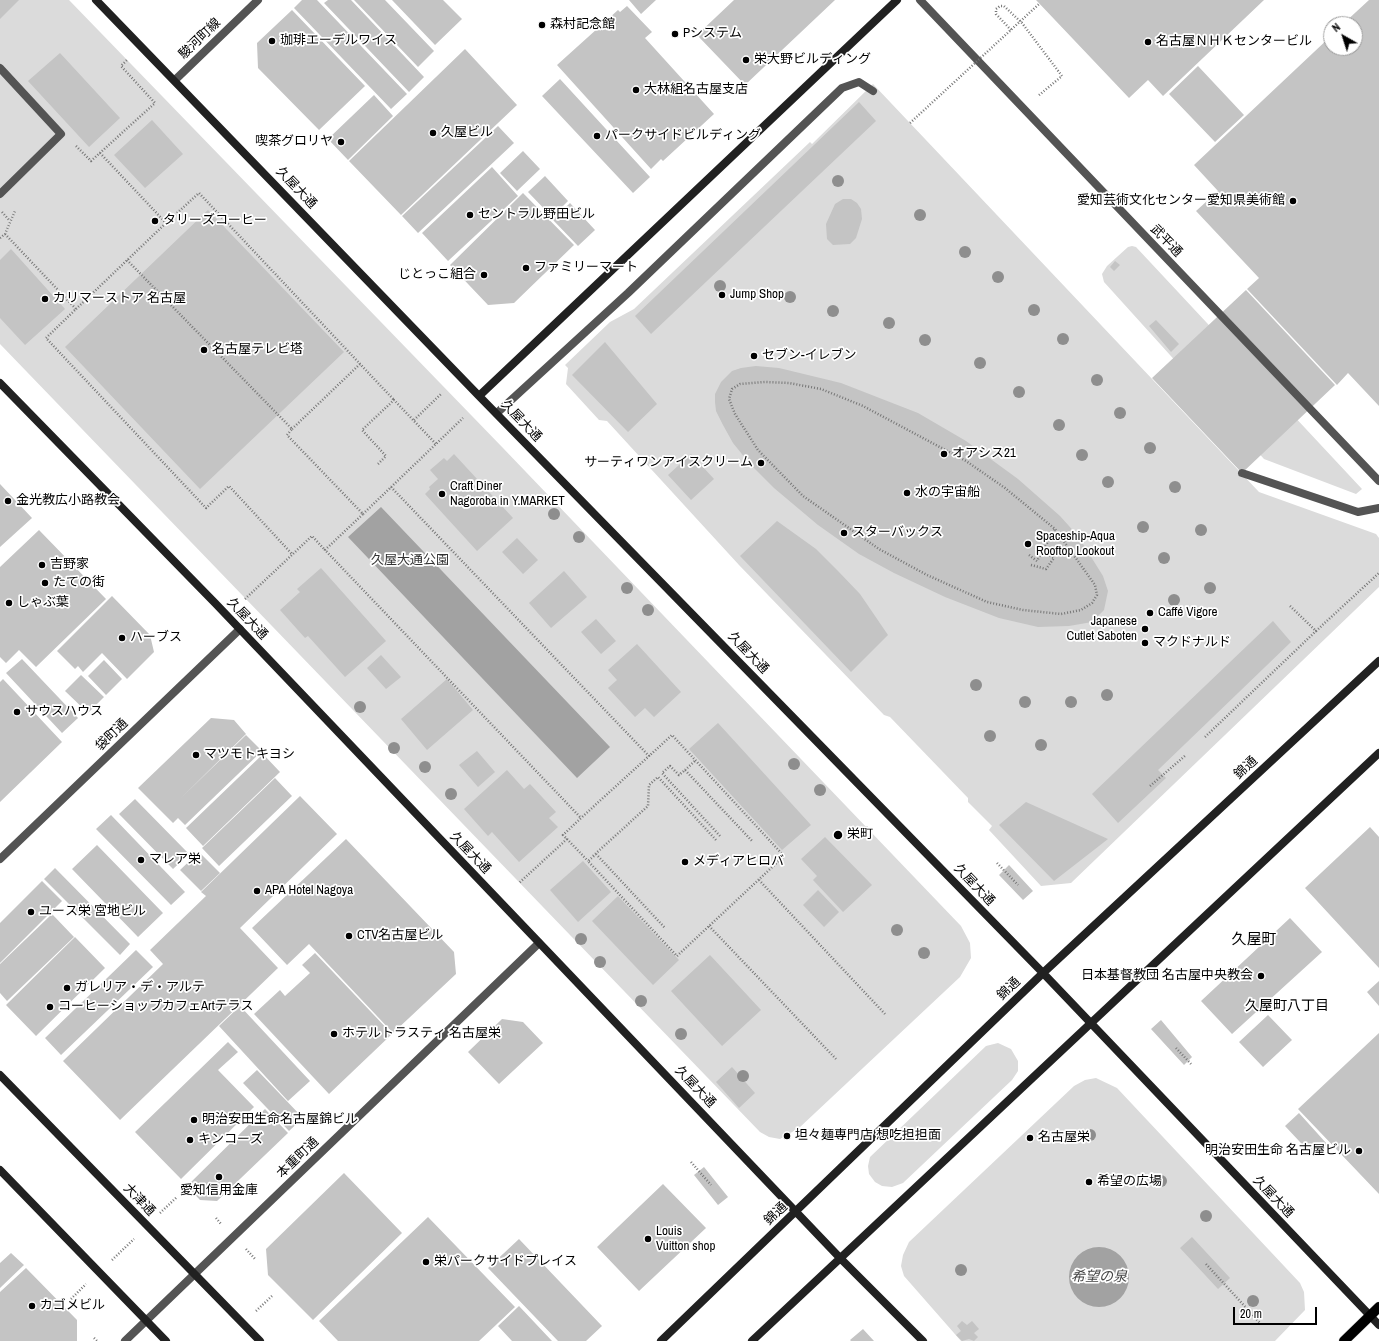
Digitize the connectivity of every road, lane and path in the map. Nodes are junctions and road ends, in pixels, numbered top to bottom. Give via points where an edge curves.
1 (96, 0) edge
2 (258, 0) edge
3 (897, 0) edge
4 (920, 0) edge
5 (1040, 4) dead end
6 (1011, 30) junction
7 (127, 60) dead end
8 (0, 68) edge
9 (175, 80) junction
10 (873, 91) dead end
11 (1038, 97) dead end
12 (910, 123) dead end
13 (71, 141) dead end
14 (100, 153) junction
15 (0, 194) edge
16 (0, 210) edge
17 (14, 211) dead end
18 (10, 221) junction
19 (166, 223) junction
20 (5, 234) junction
21 (0, 238) edge
22 (127, 260) junction
23 (76, 309) junction
24 (360, 364) junction
25 (0, 383) edge
26 (441, 394) dead end
27 (479, 396) junction
28 (394, 400) junction
29 (497, 413) junction
30 (463, 418) dead end
31 (414, 420) junction
32 (292, 429) junction
33 (436, 444) junction
34 (378, 464) dead end
35 (1242, 473) dead end
36 (1379, 481) edge
37 (391, 487) junction
38 (1379, 508) edge
39 (363, 514) junction
40 (1055, 529) junction
41 (325, 550) junction
42 (1043, 551) junction
43 (292, 554) junction
44 (1029, 555) dead end
45 (1031, 565) dead end
46 (1379, 573) edge
47 (245, 599) dead end
48 (1290, 606) dead end
49 (240, 629) junction
50 (1316, 631) junction
51 (1379, 661) edge
52 (1205, 737) dead end
53 (1379, 753) edge
54 (1186, 755) dead end
55 (649, 756) junction
56 (696, 760) junction
57 (685, 770) junction
58 (662, 773) junction
59 (658, 777) junction
60 (1150, 786) dead end
61 (581, 818) junction
62 (720, 836) dead end
63 (566, 839) junction
64 (716, 840) dead end
65 (753, 842) dead end
66 (595, 855) junction
67 (0, 859) edge
68 (588, 862) junction
69 (997, 863) dead end
70 (759, 880) junction
71 (519, 882) dead end
72 (1018, 885) dead end
73 (709, 926) junction
74 (665, 928) dead end
75 (539, 943) junction
76 (1043, 973) junction
77 (885, 1014) dead end
78 (1091, 1022) junction
79 (1176, 1048) dead end
80 (836, 1059) dead end
81 (1191, 1064) dead end
82 (0, 1075) edge
83 (691, 1162) dead end
84 (0, 1170) edge
85 (711, 1185) dead end
86 (177, 1197) dead end
87 (797, 1210) junction
88 (147, 1226) junction
89 (842, 1259) junction
90 (1206, 1264) dead end
91 (99, 1272) junction
92 (194, 1274) junction
93 (71, 1300) dead end
94 (1379, 1307) edge
95 (1370, 1316) junction
96 (146, 1321) junction
97 (1260, 1323) dead end
98 (1379, 1326) edge
99 (94, 1338) dead end
100 (97, 1341) edge
101 (125, 1341) edge
102 (166, 1341) edge
103 (260, 1341) edge
104 (661, 1341) edge
105 (752, 1341) edge
106 (923, 1341) edge
107 (1344, 1341) edge

1 - 9 street, 久屋大通
2 - 9 street, 駿河町線
3 - 27 street
4 - 36 street, 武平通
5 - 6 path, bridge
6 - 11 path via 996,14 1000,6 1004,6 1022,23 1062,76
6 - 12 path, bridge
7 - 14 path via 121,66 155,103
8 - 15 street via 61,134
9 - 27 street, 久屋大通
10 - 29 street via 859,82 842,88
13 - 14 path via 91,161
14 - 19 path
16 - 18 path
17 - 18 path
18 - 20 path
19 - 22 path
19 - 24 path via 198,193
20 - 21 path
20 - 23 path
22 - 23 path
22 - 32 path
23 - 43 path via 46,338 206,508 229,486
24 - 28 path
24 - 32 path
25 - 49 street, 久屋大通
26 - 31 path
27 - 29 street, 久屋大通
28 - 31 path
28 - 34 path via 362,430 386,456
29 - 76 street, 久屋大通
30 - 33 path
31 - 33 path
32 - 39 path via 287,435
33 - 37 path
35 - 38 street via 1358,512
37 - 39 path
37 - 55 path
39 - 41 path
40 - 40 path via 1095,585 1097,595 1092,603 1081,610 1061,614 1023,610 987,602 879,549 803,496 758,450 735,414 729,399 732,389 740,384 789,383 821,389 863,406 966,461 1005,488
40 - 42 path
41 - 43 path via 312,536
41 - 61 path
42 - 44 path via 1037,561
42 - 45 path via 1054,558 1046,569
43 - 47 path
46 - 50 path
48 - 50 path
49 - 67 street, 袋町通
49 - 75 street, 久屋大通
50 - 52 path
51 - 76 street, 錦通
53 - 78 street
54 - 60 path
55 - 56 path via 672,735
55 - 61 path
56 - 57 path
56 - 70 path via 784,856
57 - 58 path via 679,775 670,766
57 - 65 path
58 - 59 path
58 - 62 path
59 - 64 path
59 - 66 path via 649,785 648,806
61 - 63 path via 563,835
63 - 68 path
63 - 71 path
66 - 68 path
66 - 74 path
68 - 73 path via 677,956
69 - 72 path
70 - 73 path
70 - 77 path
73 - 80 path
75 - 87 street, 久屋大通
75 - 92 street, 本重町通
76 - 78 street, 久屋大通
76 - 87 street, 錦通
78 - 89 street
78 - 95 street, 久屋大通
79 - 81 path
82 - 88 street, 大津通
83 - 85 path
84 - 91 street
86 - 88 path
87 - 89 street, 久屋大通
87 - 104 street, 錦通
88 - 91 path
88 - 92 street, 大津通
89 - 105 street
89 - 106 street, 久屋大通
90 - 97 path
91 - 93 path
91 - 96 street
92 - 96 street, 本重町通
92 - 103 street, 大津通
94 - 95 main road
95 - 98 street, 久屋大通
95 - 107 main road
96 - 101 street, 本重町通
96 - 102 street
99 - 100 path

